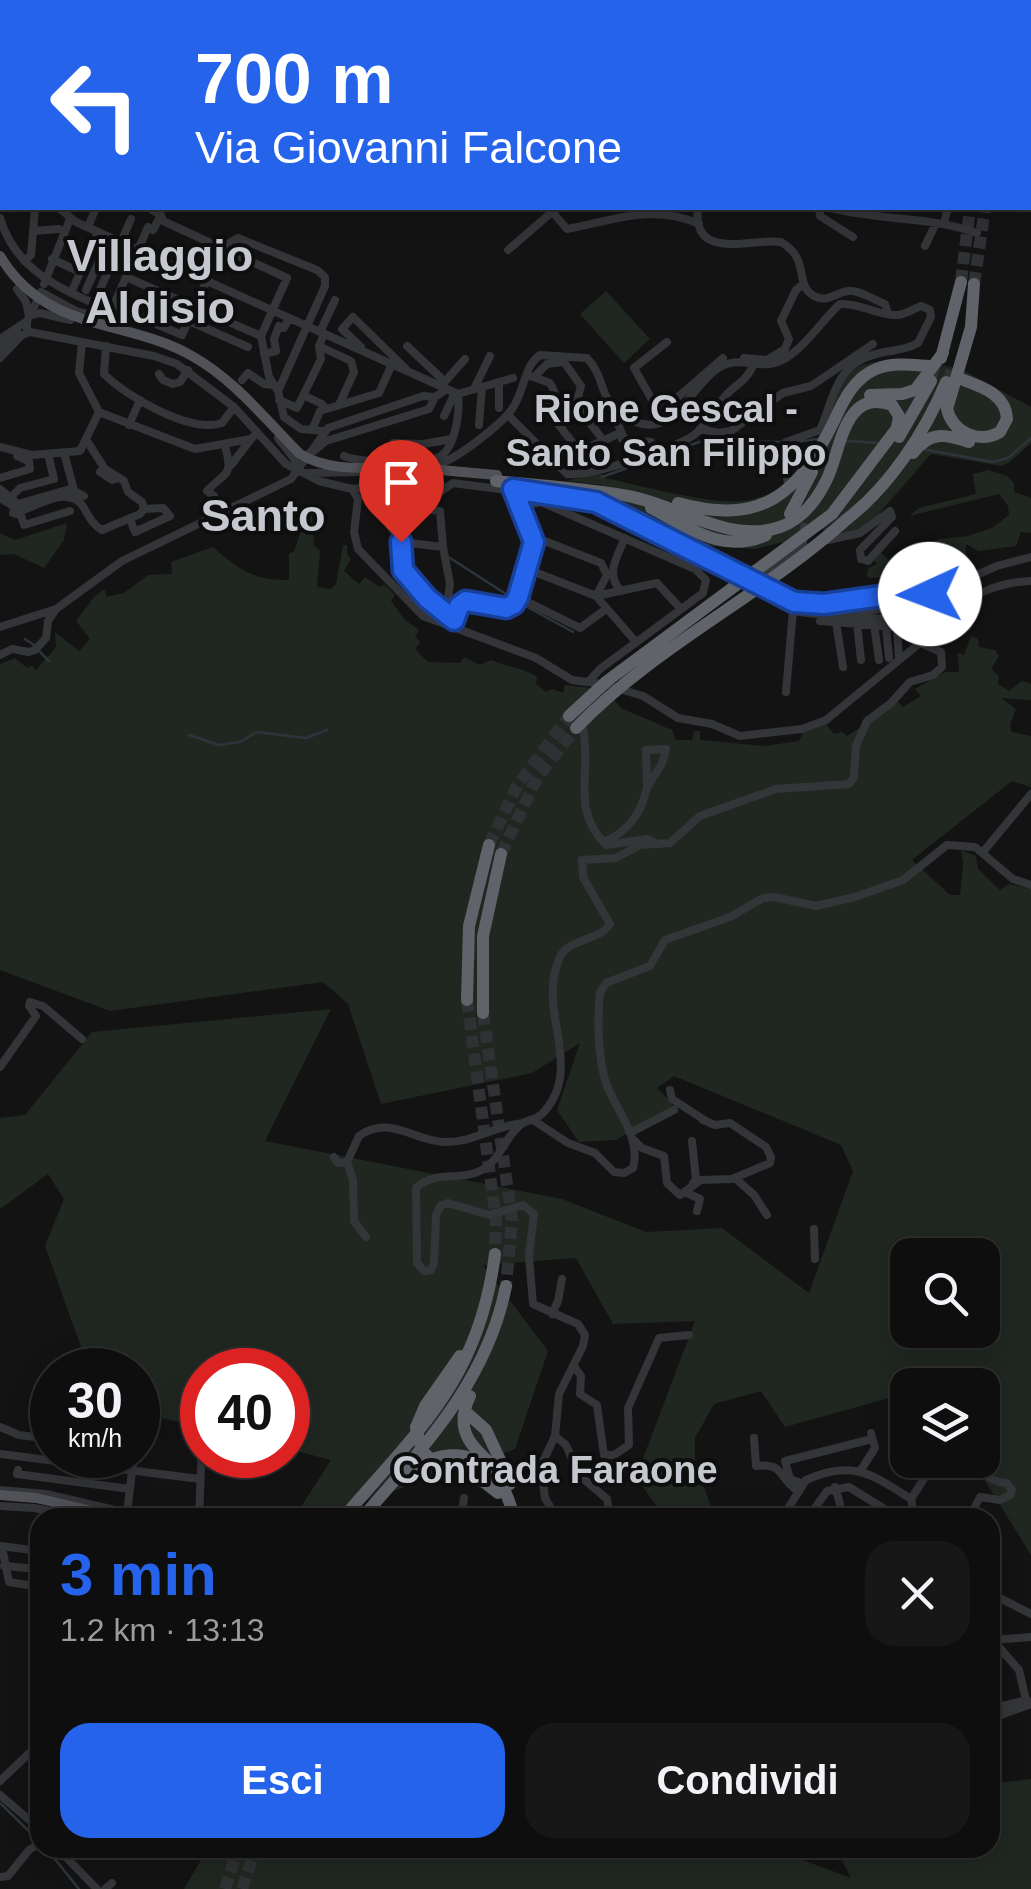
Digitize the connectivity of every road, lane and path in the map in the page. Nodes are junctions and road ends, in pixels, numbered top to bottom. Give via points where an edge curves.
1 (822, 0) edge
2 (831, 0) edge
3 (35, 210) edge
4 (63, 210) edge
5 (153, 210) edge
6 (550, 210) edge
7 (698, 210) edge
8 (819, 210) edge
9 (838, 210) edge
10 (947, 210) edge
11 (161, 215) junction
12 (0, 218) edge
13 (70, 219) junction
14 (131, 220) dead end
15 (940, 223) junction
16 (699, 224) junction
17 (59, 230) dead end
18 (33, 231) junction
19 (98, 232) junction
20 (977, 234) dead end
21 (852, 237) dead end
22 (108, 241) dead end
23 (121, 242) junction
24 (924, 246) dead end
25 (221, 248) junction
26 (138, 250) junction
27 (508, 250) dead end
28 (0, 254) edge
29 (52, 260) junction
30 (24, 261) junction
31 (85, 261) junction
32 (97, 266) junction
33 (68, 267) junction
34 (0, 269) edge
35 (108, 271) junction
36 (80, 272) junction
37 (126, 278) junction
38 (62, 279) dead end
39 (206, 281) junction
40 (967, 283) junction
41 (804, 284) junction
42 (16, 289) junction
43 (71, 293) junction
44 (41, 294) junction
45 (85, 295) junction
46 (335, 300) dead end
47 (114, 306) junction
48 (195, 307) junction
49 (273, 310) junction
50 (888, 313) junction
51 (74, 316) junction
52 (289, 318) junction
53 (189, 321) junction
54 (268, 321) junction
55 (279, 326) junction
56 (307, 326) junction
57 (24, 328) junction
58 (322, 333) junction
59 (261, 336) junction
60 (0, 339) edge
61 (82, 342) junction
62 (667, 342) dead end
63 (873, 344) dead end
64 (106, 346) junction
65 (319, 346) junction
66 (407, 346) dead end
67 (248, 347) dead end
68 (0, 350) edge
69 (368, 353) junction
70 (943, 353) junction
71 (264, 354) junction
72 (490, 356) dead end
73 (0, 358) edge
74 (465, 359) dead end
75 (731, 360) junction
76 (392, 364) junction
77 (754, 364) junction
78 (188, 370) junction
79 (410, 372) junction
80 (159, 374) dead end
81 (530, 377) junction
82 (513, 378) dead end
83 (242, 380) dead end
84 (499, 382) junction
85 (351, 388) dead end
86 (478, 388) junction
87 (450, 390) junction
88 (276, 392) junction
89 (305, 396) junction
90 (370, 396) junction
91 (142, 401) junction
92 (434, 402) junction
93 (610, 404) junction
94 (339, 405) junction
95 (234, 407) junction
96 (499, 408) dead end
97 (326, 409) junction
98 (99, 412) junction
99 (510, 412) junction
100 (183, 420) junction
101 (478, 425) dead end
102 (131, 426) junction
103 (700, 428) junction
104 (254, 436) junction
105 (600, 436) dead end
106 (621, 436) junction
107 (323, 437) junction
108 (282, 438) junction
109 (452, 438) junction
110 (87, 441) junction
111 (174, 442) junction
112 (651, 442) dead end
113 (392, 443) dead end
114 (223, 446) junction
115 (0, 447) edge
116 (17, 452) junction
117 (64, 453) junction
118 (48, 454) junction
119 (632, 459) junction
120 (305, 461) junction
121 (366, 467) junction
122 (230, 468) junction
123 (100, 472) dead end
124 (0, 478) edge
125 (119, 478) junction
126 (328, 479) junction
127 (453, 479) junction
128 (496, 481) junction
129 (788, 484) dead end
130 (74, 490) junction
131 (352, 490) junction
132 (628, 492) junction
133 (606, 494) junction
134 (131, 495) junction
135 (4, 496) edge
136 (84, 496) dead end
137 (516, 497) junction
138 (144, 509) junction
139 (860, 509) junction
140 (70, 510) dead end
141 (222, 513) junction
142 (790, 514) dead end
143 (832, 514) junction
144 (130, 519) junction
145 (99, 523) dead end
146 (804, 527) dead end
147 (896, 531) dead end
148 (532, 536) junction
149 (766, 536) dead end
150 (625, 538) junction
151 (401, 542) junction
152 (443, 546) junction
153 (795, 552) junction
154 (1031, 559) edge
155 (526, 569) junction
156 (1031, 581) edge
157 (750, 584) junction
158 (924, 590) junction
159 (621, 591) junction
160 (905, 593) junction
161 (596, 596) junction
162 (518, 597) junction
163 (932, 600) junction
164 (898, 606) junction
165 (56, 609) junction
166 (606, 609) junction
167 (681, 609) junction
168 (793, 610) junction
169 (822, 617) junction
170 (906, 618) junction
171 (929, 619) junction
172 (452, 620) junction
173 (836, 622) junction
174 (856, 624) junction
175 (874, 625) junction
176 (886, 626) junction
177 (0, 627) edge
178 (636, 642) junction
179 (888, 644) junction
180 (899, 644) junction
181 (917, 646) junction
182 (0, 655) edge
183 (861, 660) dead end
184 (842, 667) dead end
185 (890, 669) junction
186 (588, 682) junction
187 (786, 692) dead end
188 (576, 724) junction
189 (647, 786) junction
190 (1031, 794) edge
191 (604, 842) junction
192 (658, 845) junction
193 (983, 852) junction
194 (1031, 885) edge
195 (467, 1000) tunnel mouth
196 (483, 1014) tunnel mouth
197 (82, 1038) dead end
198 (0, 1067) edge
199 (670, 1090) dead end
200 (674, 1110) dead end
201 (528, 1122) junction
202 (631, 1135) junction
203 (692, 1140) dead end
204 (334, 1157) dead end
205 (347, 1162) junction
206 (736, 1178) junction
207 (693, 1184) junction
208 (687, 1193) junction
209 (697, 1211) dead end
210 (768, 1215) dead end
211 (814, 1229) dead end
212 (366, 1237) dead end
213 (495, 1254) tunnel mouth
214 (815, 1259) dead end
215 (562, 1279) dead end
216 (552, 1314) junction
217 (479, 1330) junction
218 (689, 1335) dead end
219 (574, 1366) junction
220 (466, 1412) dead end
221 (413, 1427) junction
222 (3, 1429) edge
223 (30, 1436) edge
224 (555, 1436) junction
225 (754, 1438) dead end
226 (30, 1442) edge
227 (1, 1454) edge
228 (24, 1457) junction
229 (30, 1457) edge
230 (861, 1470) junction
231 (387, 1473) junction
232 (160, 1474) edge
233 (131, 1478) edge
234 (924, 1478) edge
235 (988, 1478) edge
236 (200, 1479) joint
237 (510, 1484) junction
238 (130, 1486) junction
239 (801, 1488) junction
240 (836, 1488) junction
241 (0, 1498) edge
242 (464, 1498) dead end
243 (911, 1499) junction
244 (840, 1504) dead end
245 (34, 1508) edge
246 (60, 1508) edge
247 (88, 1508) edge
248 (125, 1508) edge
249 (199, 1508) edge
250 (352, 1508) edge
251 (368, 1508) edge
252 (462, 1508) edge
253 (508, 1508) edge
254 (509, 1508) edge
255 (513, 1508) edge
256 (551, 1508) edge
257 (608, 1508) edge
258 (788, 1508) edge
259 (815, 1508) edge
260 (883, 1508) edge
261 (913, 1508) edge
262 (974, 1508) edge
263 (2, 1548) edge
264 (30, 1551) edge
265 (4, 1566) junction
266 (30, 1568) edge
267 (30, 1586) edge
268 (1000, 1598) edge
269 (1031, 1614) edge
270 (1031, 1637) edge
271 (1000, 1639) edge
272 (1000, 1648) edge
273 (1029, 1701) edge
274 (1000, 1707) edge
275 (1000, 1714) edge
276 (30, 1752) edge
277 (0, 1781) edge
278 (0, 1795) edge
279 (30, 1820) edge
280 (30, 1849) edge
281 (68, 1858) edge
282 (2, 1878) edge
283 (97, 1889) edge

1 - 2 street
3 - 18 street
4 - 13 street
5 - 11 street
6 - 16 street via 567,229 625,215 678,216
6 - 27 street
7 - 16 street
8 - 21 street
9 - 15 street
10 - 15 street
11 - 25 street
11 - 26 street
12 - 30 street
13 - 19 street
13 - 29 street
14 - 23 street
15 - 20 street
15 - 24 street
16 - 41 street via 722,244 786,244 801,262
17 - 18 street
18 - 30 street
19 - 23 street
19 - 31 street
22 - 32 street
23 - 26 street
23 - 35 street
25 - 39 street
25 - 49 street via 287,278
25 - 56 street via 243,238 324,275
26 - 37 street
26 - 39 street
28 - 44 main road via 11,273
29 - 33 street
29 - 44 street
30 - 44 street
31 - 32 street
31 - 36 street
32 - 35 street
32 - 45 street
33 - 36 street
33 - 38 street
34 - 42 main road
35 - 45 street via 95,300
36 - 43 street
37 - 47 street
37 - 48 street
39 - 48 street
39 - 49 street
40 - 70 highway
40 - 139 highway via 966,326 942,391 901,460
40 - 139 highway via 971,327 946,409 966,433 984,438 1000,432 1007,419 1002,401 959,376 985,385 1004,399 1010,415 1004,434 984,444 930,437
41 - 50 street via 820,298 852,290 885,304
41 - 75 street via 781,321 785,349 767,360
42 - 44 main road
42 - 57 street via 25,300
43 - 44 street
43 - 45 street
44 - 51 main road
44 - 57 street
44 - 108 main road via 191,355 227,381
45 - 51 street
46 - 58 street
47 - 51 street via 108,318
47 - 53 street via 182,336
48 - 53 street
48 - 59 street
49 - 52 street
49 - 54 street
50 - 77 street via 840,304 790,355 769,366
50 - 129 street via 921,306 932,313 918,343 851,368 833,390 820,430 786,442
51 - 57 street via 40,313
51 - 108 main road via 189,360
52 - 55 street
52 - 56 street
53 - 67 street
54 - 55 street
54 - 59 street
55 - 71 street via 276,351
56 - 58 street
56 - 88 street
57 - 60 street
57 - 61 street
57 - 68 street
57 - 73 street
58 - 65 street
58 - 69 street
59 - 71 street
61 - 64 street
61 - 98 street via 78,372
62 - 75 street via 635,366 660,405
63 - 103 street via 811,386 782,393 729,432
64 - 78 street
64 - 91 street via 103,372
65 - 89 street via 321,358
65 - 94 street via 351,360 354,372
66 - 87 street
69 - 76 street
69 - 79 street via 342,328 353,318
70 - 132 highway via 916,390 855,404 819,488 783,523 730,525
70 - 143 highway via 893,446
71 - 88 street
72 - 86 street
74 - 87 street
75 - 77 street
75 - 93 street via 659,423 634,421
76 - 79 street
76 - 90 street
77 - 103 street
78 - 80 street via 173,384
78 - 95 street
79 - 87 street
81 - 93 street via 530,363 540,355 585,357
81 - 99 street
81 - 105 street via 547,364 564,362 581,386 576,405
81 - 106 street via 553,387 548,410 576,448
82 - 84 street
83 - 88 street via 248,373
84 - 86 street
84 - 96 street
85 - 90 street
86 - 87 street
86 - 101 street
87 - 92 street
87 - 92 street via 441,418
87 - 109 street via 460,405
88 - 89 street via 298,408
88 - 107 street via 284,417
89 - 97 street
90 - 94 street
91 - 100 street
91 - 102 street
92 - 107 street
92 - 107 street via 424,396
93 - 106 street
94 - 97 street
95 - 100 street via 217,426
95 - 104 street
97 - 107 street via 313,420
98 - 102 street
98 - 110 street
99 - 119 street via 569,475
99 - 121 street via 445,462
100 - 111 street
102 - 111 street
103 - 119 street
104 - 114 street
104 - 120 street via 286,464
104 - 122 street
106 - 112 street
106 - 119 street
107 - 108 street via 302,446
107 - 120 street
107 - 121 street
107 - 121 street via 319,456 325,462
108 - 120 main road
109 - 113 street
109 - 121 street via 442,457 371,458
110 - 117 street via 82,450
110 - 125 street
111 - 114 street via 198,450
114 - 122 street
115 - 116 street
116 - 118 street
116 - 124 street via 30,469
117 - 118 street
117 - 130 street
118 - 135 street via 54,479
120 - 121 main road
120 - 126 street
120 - 141 street via 290,479
121 - 126 street
121 - 127 main road
121 - 128 main road
122 - 141 street via 207,490
123 - 125 street
125 - 134 street
126 - 131 street
127 - 128 main road
127 - 131 street via 440,492 395,484
128 - 132 highway
128 - 133 highway
128 - 137 street
130 - 135 street via 20,504
130 - 136 street
131 - 172 street via 360,552 423,616
132 - 142 highway via 718,510 768,503 807,471 845,398 860,380 886,366 928,368 886,369 858,385
133 - 143 highway via 736,529 774,529 814,502 854,411 873,402 892,405 897,428
133 - 149 highway via 715,540 744,543
134 - 138 street
134 - 145 street via 136,511
135 - 140 street via 24,526
135 - 144 street via 21,511 72,496 102,530
137 - 148 street
137 - 150 street
137 - 157 street via 594,506
137 - 157 street via 596,502
138 - 144 street
138 - 144 street via 160,508 170,516 136,532
139 - 188 highway, bridge
141 - 165 street via 126,558
143 - 188 highway, bridge via 607,681
146 - 153 street via 804,544
147 - 153 street via 868,561 860,550 892,517 890,511 860,533
148 - 155 street
148 - 161 street via 599,561 606,575
150 - 159 street via 612,572
150 - 167 street via 703,576 704,591
151 - 152 street
151 - 152 street via 388,525 390,506 440,512
151 - 172 street via 403,570
152 - 172 street
153 - 157 street
154 - 158 street
154 - 163 street
155 - 161 street
155 - 162 street
156 - 171 street via 978,592
157 - 160 street via 803,604
157 - 168 street
158 - 160 street
158 - 163 street
159 - 161 street
159 - 167 street via 657,583
160 - 164 street
161 - 166 street
162 - 166 street via 577,628
162 - 172 street via 506,608 463,602
163 - 164 street
163 - 171 street
164 - 169 street
164 - 170 street
165 - 177 street
165 - 182 street via 36,648
166 - 178 street
167 - 178 street
168 - 169 street
168 - 187 street
169 - 170 street
169 - 173 street
170 - 171 street
171 - 181 street
172 - 186 street
173 - 174 street
173 - 184 street
174 - 175 street
174 - 183 street
175 - 176 street
175 - 179 street via 884,659
176 - 179 street
176 - 180 street via 898,627
178 - 186 street
179 - 180 street
180 - 181 street
180 - 185 street via 900,657
181 - 185 street
181 - 192 street via 941,652 942,667 907,684 866,721 849,784 776,790 700,816 674,841
185 - 186 street via 830,717 802,729 740,736 684,720 643,696
188 - 191 street via 588,757 584,799 591,831
189 - 189 street via 646,750 666,749 656,777
189 - 191 street via 630,824
190 - 193 street
191 - 192 street via 648,839
192 - 201 street via 582,860 582,876 604,911 603,927 565,950 558,963 552,998 562,1082
193 - 194 street via 1012,879
193 - 202 street via 964,844 942,846 903,880 826,905 763,898 665,940 650,966 606,982 599,1003 603,1071
195 - 196 highway via 469,926 494,853 482,936
197 - 198 street via 30,1002 36,1016
199 - 206 street via 672,1099 706,1122 730,1123 769,1151 770,1163
200 - 202 street
201 - 202 street via 595,1153 618,1173 634,1165
201 - 205 street via 451,1142 378,1128 360,1136
201 - 216 street via 483,1170 433,1176 418,1186 417,1266 424,1272 433,1267 441,1205 488,1216 526,1206 535,1217 528,1256 532,1301
202 - 208 street via 642,1148 664,1156 669,1186 677,1195
203 - 207 street
204 - 205 street
205 - 212 street via 354,1220
206 - 207 street
206 - 210 street
207 - 208 street
208 - 209 street via 700,1199
211 - 214 street
213 - 217 highway
215 - 216 street
216 - 219 street via 583,1330
217 - 221 highway
217 - 231 highway via 442,1403
218 - 219 street via 660,1338 629,1406 630,1445 614,1456 604,1455 598,1405 580,1394
219 - 224 street via 558,1398
220 - 237 highway via 486,1430
221 - 231 highway
221 - 253 highway, bridge via 438,1466 488,1484
222 - 223 street
222 - 227 street
224 - 256 street via 541,1466
224 - 257 street
225 - 239 street via 756,1466 770,1464 789,1486
226 - 228 street
227 - 228 street
228 - 229 street
228 - 238 street via 18,1470
230 - 239 street via 813,1476
230 - 239 street via 874,1448 872,1436 784,1461
230 - 243 street
231 - 237 highway via 440,1427 473,1378 506,1286 500,1328 462,1423 468,1440
231 - 250 highway
231 - 251 highway
231 - 254 highway via 434,1456 469,1456 498,1483
232 - 236 street
233 - 238 street
234 - 243 street
235 - 262 street via 1007,1484 1010,1495 980,1497
236 - 249 street
237 - 255 highway
238 - 248 street
239 - 258 street
240 - 244 street
240 - 259 street
240 - 260 street via 849,1487
241 - 245 street
241 - 246 main road
241 - 247 main road
242 - 252 street
243 - 261 street
263 - 264 street
263 - 265 street
265 - 266 street
265 - 267 street via 13,1585
268 - 269 street
270 - 271 street
272 - 273 street via 1019,1670
273 - 274 street
273 - 275 street
276 - 277 street
278 - 279 street
280 - 282 street
281 - 283 street

